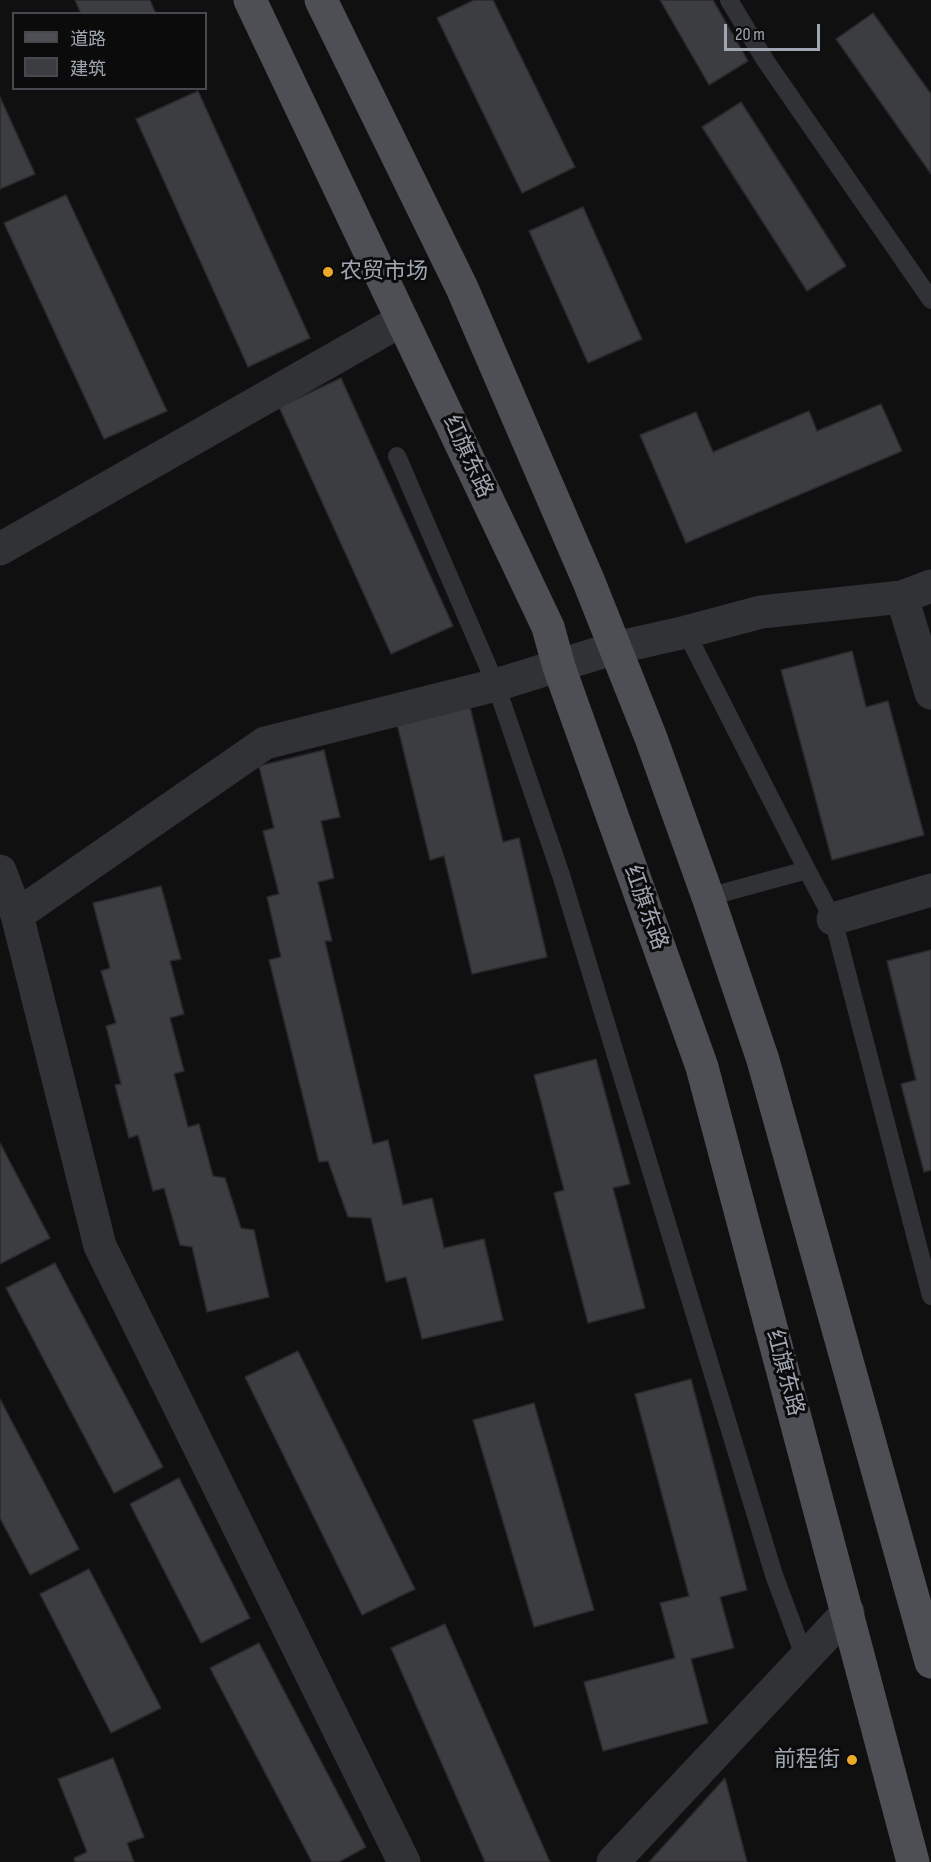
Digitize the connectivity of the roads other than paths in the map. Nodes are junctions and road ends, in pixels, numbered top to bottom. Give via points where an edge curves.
1 (250, 0) edge
2 (321, 0) edge
3 (729, 0) edge
4 (931, 300) edge
5 (402, 320) junction
6 (397, 456) dead end
7 (0, 549) edge
8 (916, 591) edge
9 (686, 632) junction
10 (615, 648) junction
11 (559, 667) junction
12 (496, 685) junction
13 (931, 693) edge
14 (807, 870) junction
15 (0, 871) edge
16 (931, 890) edge
17 (708, 897) junction
18 (17, 915) junction
19 (833, 919) junction
20 (931, 1296) edge
21 (848, 1612) junction
22 (805, 1658) junction
23 (931, 1662) edge
24 (404, 1862) edge
25 (613, 1862) edge
26 (913, 1862) edge

1 - 5 main road, 红旗东路
2 - 10 main road via 462,288
3 - 4 lane via 765,60
5 - 7 street
5 - 11 main road, 红旗东路 via 548,627
6 - 12 lane
8 - 9 street via 761,612
8 - 13 street
9 - 10 street
9 - 14 lane
10 - 11 street
10 - 17 main road
11 - 12 street
11 - 21 main road, 红旗东路 via 702,1067
12 - 18 street via 265,743
12 - 22 lane via 561,874 774,1575
14 - 17 lane
14 - 19 lane
15 - 18 street
16 - 19 street
17 - 23 main road via 763,1060
18 - 24 street via 100,1246
19 - 20 lane
21 - 22 street
21 - 26 main road, 红旗东路
22 - 25 street

